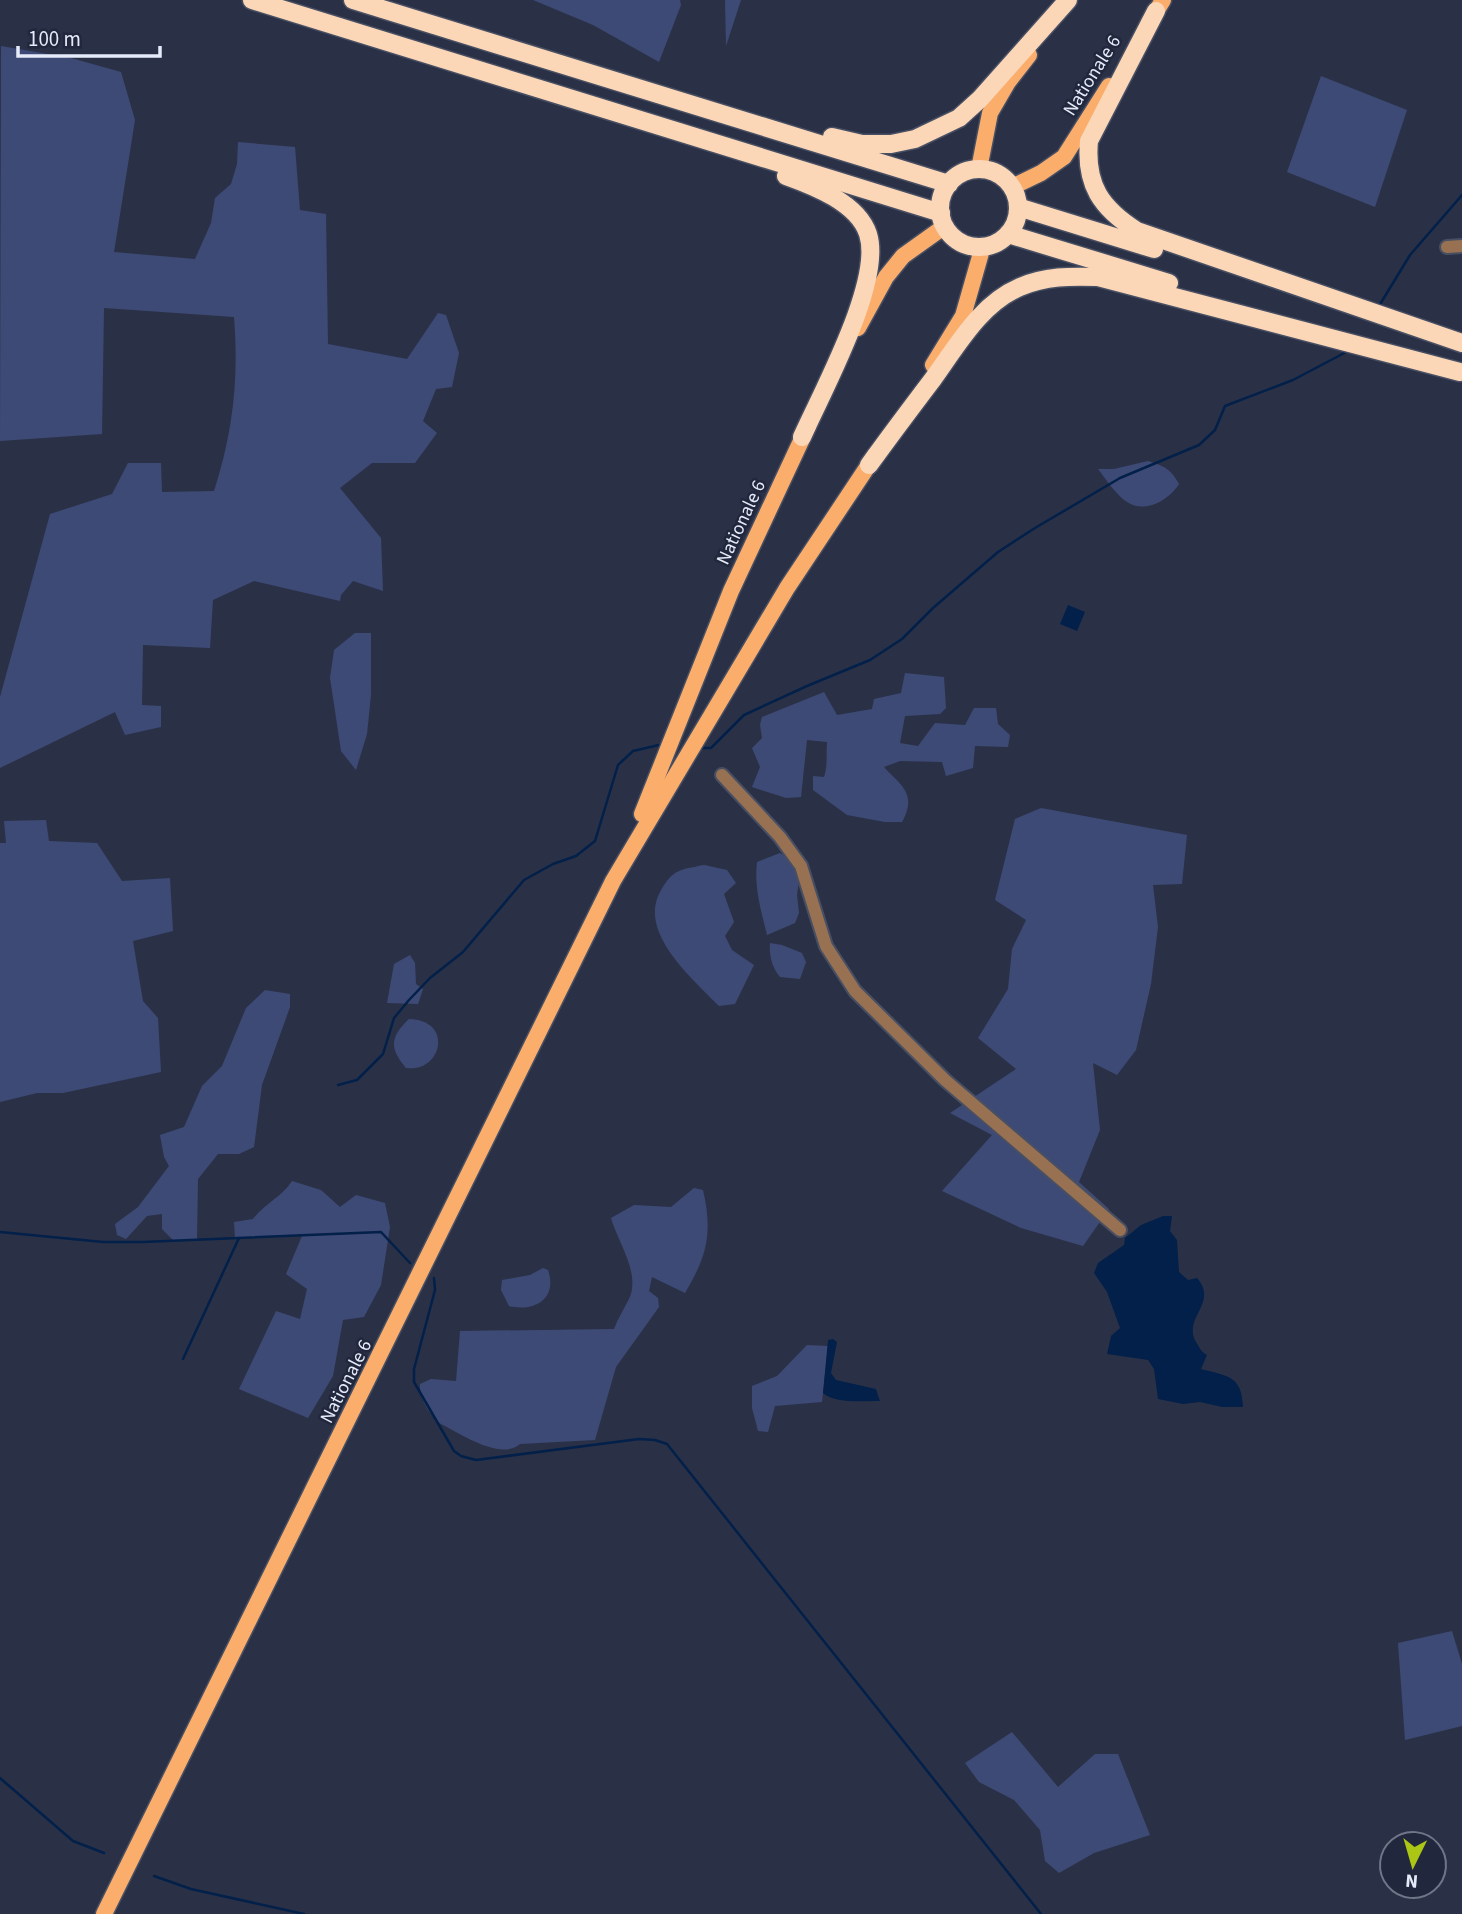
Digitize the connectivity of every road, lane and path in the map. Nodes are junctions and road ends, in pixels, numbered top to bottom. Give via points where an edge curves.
1 (252, 0) edge
2 (353, 0) edge
3 (1070, 0) edge
4 (1160, 6) edge
5 (548, 60) junction
6 (539, 88) junction
7 (979, 169) junction
8 (949, 184) junction
9 (1012, 187) junction
10 (1018, 207) junction
11 (943, 220) junction
12 (1008, 234) junction
13 (983, 246) junction
14 (1462, 246) edge
15 (1447, 247) dead end
16 (1462, 343) edge
17 (1461, 373) edge
18 (802, 437) junction
19 (869, 465) junction
20 (722, 775) dead end
21 (622, 865) junction
22 (1120, 1230) dead end
23 (104, 1914) edge

1 - 6 highway
2 - 5 highway
3 - 5 highway via 959,118 915,139 891,144 862,144 824,135
3 - 7 main road via 990,113
4 - 9 main road, Nationale 6 via 1064,157
4 - 16 highway via 1089,141 1090,177 1100,200 1137,231
5 - 8 highway
6 - 11 highway
6 - 18 highway via 801,181 853,212 867,232 869,276
7 - 8 highway via 957,176
7 - 9 highway via 1003,177
8 - 11 highway via 941,203
9 - 10 highway
10 - 12 highway
10 - 16 highway
11 - 13 highway via 961,242
11 - 18 main road, Nationale 6 via 886,277
12 - 13 highway
12 - 17 highway
13 - 19 main road, Nationale 6 via 963,316
14 - 15 street
17 - 19 highway via 1098,277 1041,280 996,301 973,324
18 - 21 main road, Nationale 6 via 731,592
19 - 21 main road, Nationale 6 via 787,588
20 - 22 street via 801,866 826,946 855,991 945,1080
21 - 23 main road, Nationale 6

